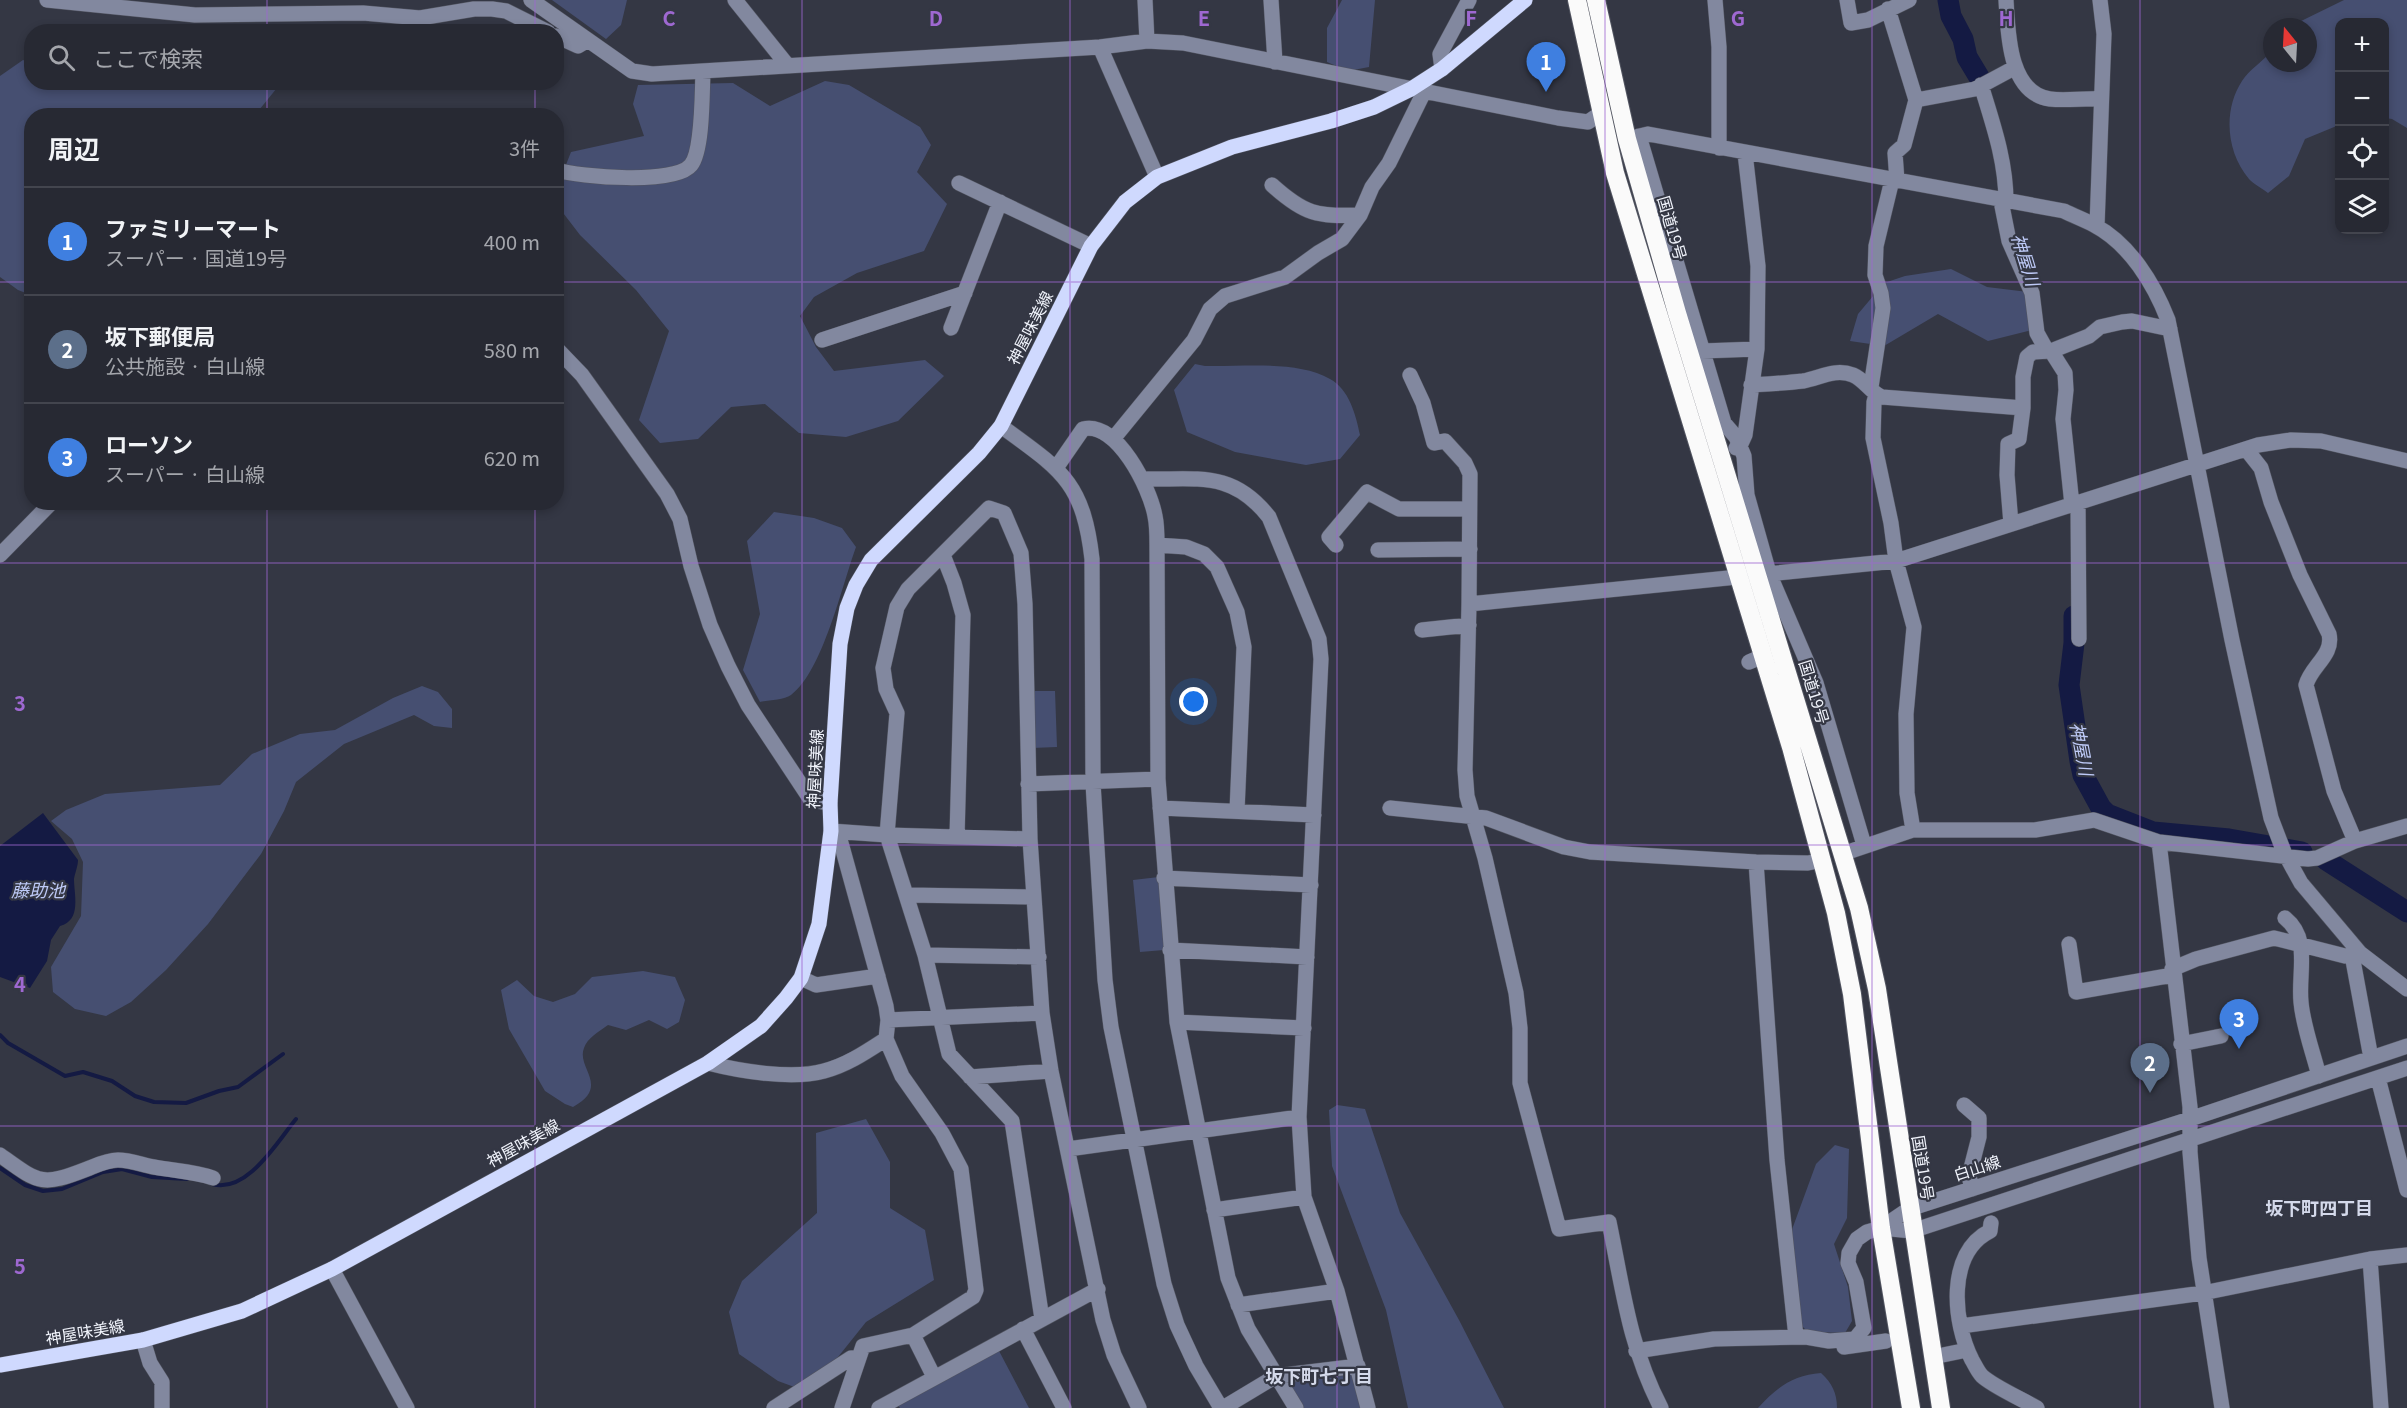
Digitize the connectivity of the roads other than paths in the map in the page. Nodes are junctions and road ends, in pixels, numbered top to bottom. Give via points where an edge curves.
1 (47, 0) edge
2 (531, 0) edge
3 (735, 0) edge
4 (1145, 0) edge
5 (1268, 0) edge
6 (1469, 0) edge
7 (1525, 0) edge
8 (1577, 0) edge
9 (1596, 0) edge
10 (1715, 0) edge
11 (1847, 0) edge
12 (1909, 0) edge
13 (2006, 0) edge
14 (2100, 0) edge
15 (1888, 9) junction
16 (532, 24) edge
17 (564, 40) edge
18 (588, 40) junction
19 (1147, 41) junction
20 (1100, 46) junction
21 (1275, 62) junction
22 (788, 66) junction
23 (2014, 68) junction
24 (1442, 69) junction
25 (703, 70) junction
26 (1981, 85) junction
27 (1417, 90) junction
28 (2101, 99) junction
29 (1916, 100) junction
30 (1594, 118) junction
31 (1633, 138) junction
32 (1719, 148) junction
33 (1745, 153) junction
34 (564, 172) edge
35 (1157, 177) junction
36 (1894, 181) junction
37 (959, 183) dead end
38 (1272, 185) dead end
39 (1000, 202) junction
40 (2004, 202) junction
41 (1360, 215) junction
42 (2097, 226) junction
43 (1091, 246) junction
44 (965, 293) junction
45 (951, 328) dead end
46 (2170, 329) junction
47 (822, 340) dead end
48 (1757, 349) junction
49 (1702, 351) junction
50 (2049, 351) junction
51 (564, 356) edge
52 (1410, 375) dead end
53 (1751, 385) junction
54 (1873, 391) junction
55 (2023, 408) junction
56 (1001, 426) junction
57 (1113, 439) junction
58 (1740, 446) junction
59 (2246, 449) junction
60 (1721, 456) junction
61 (2407, 461) edge
62 (2198, 465) junction
63 (1056, 468) junction
64 (1143, 479) junction
65 (2075, 504) junction
66 (1470, 509) junction
67 (44, 510) edge
68 (2011, 524) junction
69 (1157, 545) junction
70 (1336, 545) dead end
71 (1470, 549) junction
72 (1378, 550) dead end
73 (0, 555) edge
74 (943, 555) junction
75 (1896, 561) junction
76 (1755, 575) junction
77 (1470, 604) junction
78 (1469, 625) junction
79 (1422, 630) dead end
80 (2079, 639) dead end
81 (1785, 662) junction
82 (1816, 683) junction
83 (1158, 779) junction
84 (1093, 783) junction
85 (1028, 784) junction
86 (831, 803) junction
87 (1160, 808) junction
88 (1390, 808) dead end
89 (1237, 811) junction
90 (1314, 814) junction
91 (1472, 815) junction
92 (2407, 826) edge
93 (1913, 830) junction
94 (831, 831) junction
95 (887, 835) junction
96 (957, 837) junction
97 (1030, 839) junction
98 (2355, 841) junction
99 (2159, 842) junction
100 (1864, 845) junction
101 (2284, 850) junction
102 (1842, 854) junction
103 (1823, 860) junction
104 (1756, 862) junction
105 (1164, 878) junction
106 (1311, 885) junction
107 (907, 895) junction
108 (1033, 897) junction
109 (2285, 918) dead end
110 (2069, 944) dead end
111 (2301, 944) junction
112 (1170, 950) junction
113 (2356, 954) junction
114 (925, 955) junction
115 (1038, 957) junction
116 (1308, 957) junction
117 (2173, 972) junction
118 (878, 976) junction
119 (801, 978) junction
120 (2407, 989) edge
121 (1042, 1013) junction
122 (941, 1018) junction
123 (888, 1020) junction
124 (1177, 1022) junction
125 (1305, 1028) junction
126 (2222, 1036) dead end
127 (886, 1039) junction
128 (2181, 1044) junction
129 (2407, 1046) edge
130 (2371, 1058) junction
131 (708, 1063) junction
132 (2407, 1068) edge
133 (1050, 1071) junction
134 (2319, 1076) junction
135 (970, 1077) junction
136 (2378, 1078) junction
137 (1964, 1105) dead end
138 (1299, 1117) junction
139 (2190, 1119) junction
140 (1198, 1131) junction
141 (2191, 1139) junction
142 (1134, 1140) junction
143 (1068, 1149) junction
144 (0, 1155) edge
145 (213, 1178) dead end
146 (1972, 1189) junction
147 (2407, 1190) edge
148 (1304, 1197) junction
149 (1910, 1209) junction
150 (1214, 1210) junction
151 (1991, 1223) dead end
152 (1881, 1228) junction
153 (1912, 1231) junction
154 (2407, 1255) edge
155 (2370, 1259) junction
156 (332, 1269) junction
157 (1098, 1290) junction
158 (1337, 1291) junction
159 (2203, 1293) junction
160 (1238, 1305) junction
161 (1042, 1319) junction
162 (1961, 1326) junction
163 (1023, 1329) junction
164 (913, 1335) junction
165 (1796, 1337) junction
166 (143, 1340) junction
167 (1886, 1341) dead end
168 (1967, 1350) junction
169 (1636, 1351) junction
170 (1933, 1357) junction
171 (858, 1358) junction
172 (0, 1365) edge
173 (1358, 1366) junction
174 (1276, 1376) junction
175 (934, 1377) junction
176 (162, 1408) edge
177 (408, 1408) edge
178 (774, 1408) edge
179 (842, 1408) edge
180 (879, 1408) edge
181 (1064, 1408) edge
182 (1139, 1408) edge
183 (1222, 1408) edge
184 (1296, 1408) edge
185 (1368, 1408) edge
186 (1661, 1408) edge
187 (1911, 1408) edge
188 (1941, 1408) edge
189 (2037, 1408) edge
190 (2222, 1408) edge
191 (2381, 1408) edge

1 - 16 street via 195,15 363,13 420,18 492,9 506,11
2 - 18 street
3 - 22 street
4 - 19 street
5 - 21 street
6 - 24 street via 1440,54
7 - 24 main road, 神屋味美線
8 - 30 highway, 国道19号
9 - 31 highway, 国道19号
10 - 32 street
11 - 15 street via 1851,23 1868,20
12 - 15 street
13 - 23 street
14 - 28 street via 2104,34
15 - 29 street
17 - 18 street via 578,46
18 - 25 street via 632,71 652,74
19 - 20 street
19 - 21 street via 1183,43
20 - 22 street
20 - 35 street
21 - 27 street
22 - 25 street
23 - 26 street
23 - 28 street via 2037,95 2050,99
24 - 27 main road, 神屋味美線
25 - 34 street via 698,150 690,166 677,175 658,177 598,177
26 - 29 street
26 - 40 street via 2001,150 2006,178
27 - 30 street
27 - 35 main road, 神屋味美線 via 1331,121 1232,147
27 - 41 street via 1389,163 1372,187
28 - 42 street
29 - 36 street via 1904,145 1895,153
30 - 76 highway, 国道19号
31 - 32 street via 1648,134
31 - 49 street
31 - 60 highway, 国道19号
32 - 33 street
33 - 36 street
33 - 48 street via 1758,267
35 - 43 main road, 神屋味美線 via 1125,202
36 - 40 street
36 - 54 street via 1876,246 1875,275 1883,308
37 - 39 street
38 - 41 street via 1291,203 1311,213
39 - 43 street
39 - 44 street
40 - 42 street via 2064,211
40 - 50 street via 2009,241 2032,293 2037,333
41 - 57 street via 1342,239 1285,277 1225,296 1210,309 1194,339
42 - 46 street via 2145,274
43 - 56 main road, 神屋味美線
44 - 45 street
44 - 47 street
46 - 50 street via 2122,322 2100,327 2089,336
46 - 62 street
48 - 49 street
48 - 53 street
49 - 58 street via 1724,423
50 - 55 street via 2033,352 2025,360
50 - 65 street via 2065,373 2063,419
51 - 86 street via 582,375 667,494 680,519 710,625 748,705 811,800
52 - 66 street via 1424,403 1434,443 1445,441 1470,474
53 - 54 street via 1831,373 1859,378
53 - 58 street
54 - 55 street via 1882,397
54 - 75 street via 1873,438
55 - 68 street via 2019,439 2008,444
56 - 63 street
56 - 86 main road, 神屋味美線 via 871,560 856,585 840,644
57 - 63 street via 1099,429 1083,429
57 - 64 street
58 - 60 street
58 - 76 street
59 - 61 street via 2291,440 2321,441
59 - 62 street
59 - 98 street via 2261,468 2300,575 2329,634 2327,654 2306,685 2334,791
60 - 76 highway, 国道19号
62 - 65 street
62 - 101 street via 2260,778
63 - 84 street via 1069,482 1084,510 1092,559
64 - 69 street via 1155,516
64 - 90 street via 1220,481 1257,502 1269,518 1319,639
65 - 68 street
65 - 80 street
66 - 70 street via 1399,509 1367,492 1329,537
66 - 71 street
67 - 73 street
68 - 75 street
69 - 83 street
69 - 89 street via 1186,547 1204,554 1217,567 1237,612 1244,647
71 - 72 street
71 - 77 street
74 - 85 street via 989,508 1004,513 1022,563
74 - 95 street via 908,589 897,607 890,632 883,668 886,689 897,713
74 - 96 street via 963,615
75 - 76 street
75 - 93 street via 1914,627 1906,714 1907,793
76 - 77 street
76 - 81 highway, 国道19号
76 - 82 street
76 - 103 highway, 国道19号 via 1756,659
77 - 78 street
78 - 79 street
78 - 91 street via 1465,770
81 - 82 street
81 - 102 highway, 国道19号
82 - 100 street
83 - 84 street
83 - 87 street
84 - 85 street
84 - 142 street via 1105,980 1114,1049
85 - 97 street
86 - 94 main road, 神屋味美線
87 - 89 street
87 - 105 street
88 - 91 street
89 - 90 street
90 - 106 street
91 - 104 street via 1564,847 1590,852
91 - 169 street via 1516,993 1520,1083 1559,1229 1610,1222
92 - 98 street
93 - 99 street via 2035,830 2094,820
93 - 100 street
94 - 95 street
94 - 118 street via 841,843
94 - 119 main road, 神屋味美線 via 819,924
95 - 96 street
95 - 107 street
96 - 97 street
97 - 108 street
98 - 101 street via 2317,858
99 - 101 street
99 - 117 street
100 - 102 street
101 - 113 street via 2301,884
102 - 149 highway, 国道19号 via 1859,908 1876,988
103 - 104 street
103 - 152 highway, 国道19号 via 1852,994
104 - 165 street via 1777,1161
105 - 106 street
105 - 112 street
106 - 116 street
107 - 108 street
107 - 114 street
108 - 115 street
109 - 111 street via 2295,926
110 - 117 street via 2076,992
111 - 113 street via 2345,956
111 - 117 street via 2274,938 2196,959
111 - 134 street via 2301,1003
112 - 116 street
112 - 124 street
113 - 120 street
113 - 130 street
114 - 115 street
114 - 122 street
115 - 121 street
116 - 125 street
117 - 128 street
118 - 119 street via 816,985
118 - 123 street
119 - 131 main road, 神屋味美線 via 760,1026
121 - 122 street
121 - 133 street
122 - 123 street
122 - 135 street via 949,1054
123 - 127 street
124 - 125 street
124 - 140 street
125 - 138 street
126 - 128 street
127 - 131 street via 839,1066 806,1074 756,1072
127 - 164 street via 902,1076 942,1132 961,1169 976,1290 973,1297
128 - 139 street
129 - 130 street, 白山線
130 - 134 street, 白山線
131 - 156 main road, 神屋味美線
132 - 136 street
133 - 135 street
133 - 143 street
134 - 139 street, 白山線
135 - 161 street via 1012,1121
136 - 141 street
136 - 147 street
137 - 146 street via 1979,1118 1979,1137 1968,1176
138 - 140 street
138 - 148 street
139 - 141 street
139 - 146 street, 白山線
140 - 142 street
140 - 150 street
141 - 153 street
141 - 159 street
142 - 143 street
142 - 183 street via 1170,1305 1196,1366
143 - 157 street
144 - 145 street via 40,1180 56,1181 107,1161 120,1160 194,1171
146 - 149 street, 白山線
148 - 150 street
148 - 158 street
149 - 152 street, 白山線
149 - 153 highway, 国道19号
150 - 160 street via 1228,1278
151 - 162 street via 1990,1232 1974,1242 1965,1258 1957,1298
152 - 153 street
152 - 165 street, 白山線 via 1857,1239 1849,1253 1864,1328 1855,1339
152 - 187 highway, 国道19号
153 - 170 highway, 国道19号
154 - 155 street
155 - 159 street
155 - 191 street
156 - 166 main road, 神屋味美線 via 242,1311
156 - 177 street
157 - 161 street
157 - 182 street via 1114,1355
158 - 160 street
158 - 173 street
159 - 162 street
159 - 190 street
160 - 174 street
161 - 163 street
162 - 168 street
163 - 175 street
163 - 181 street
164 - 171 street via 863,1346
164 - 175 street
165 - 167 street via 1810,1346
165 - 169 street via 1714,1339
166 - 172 main road, 神屋味美線
166 - 176 street via 150,1363 162,1382
168 - 170 street
168 - 189 street via 1980,1375
169 - 186 street
170 - 188 highway, 国道19号
171 - 178 street
171 - 179 street
173 - 174 street
173 - 185 street
174 - 183 street
174 - 184 street
175 - 180 street

